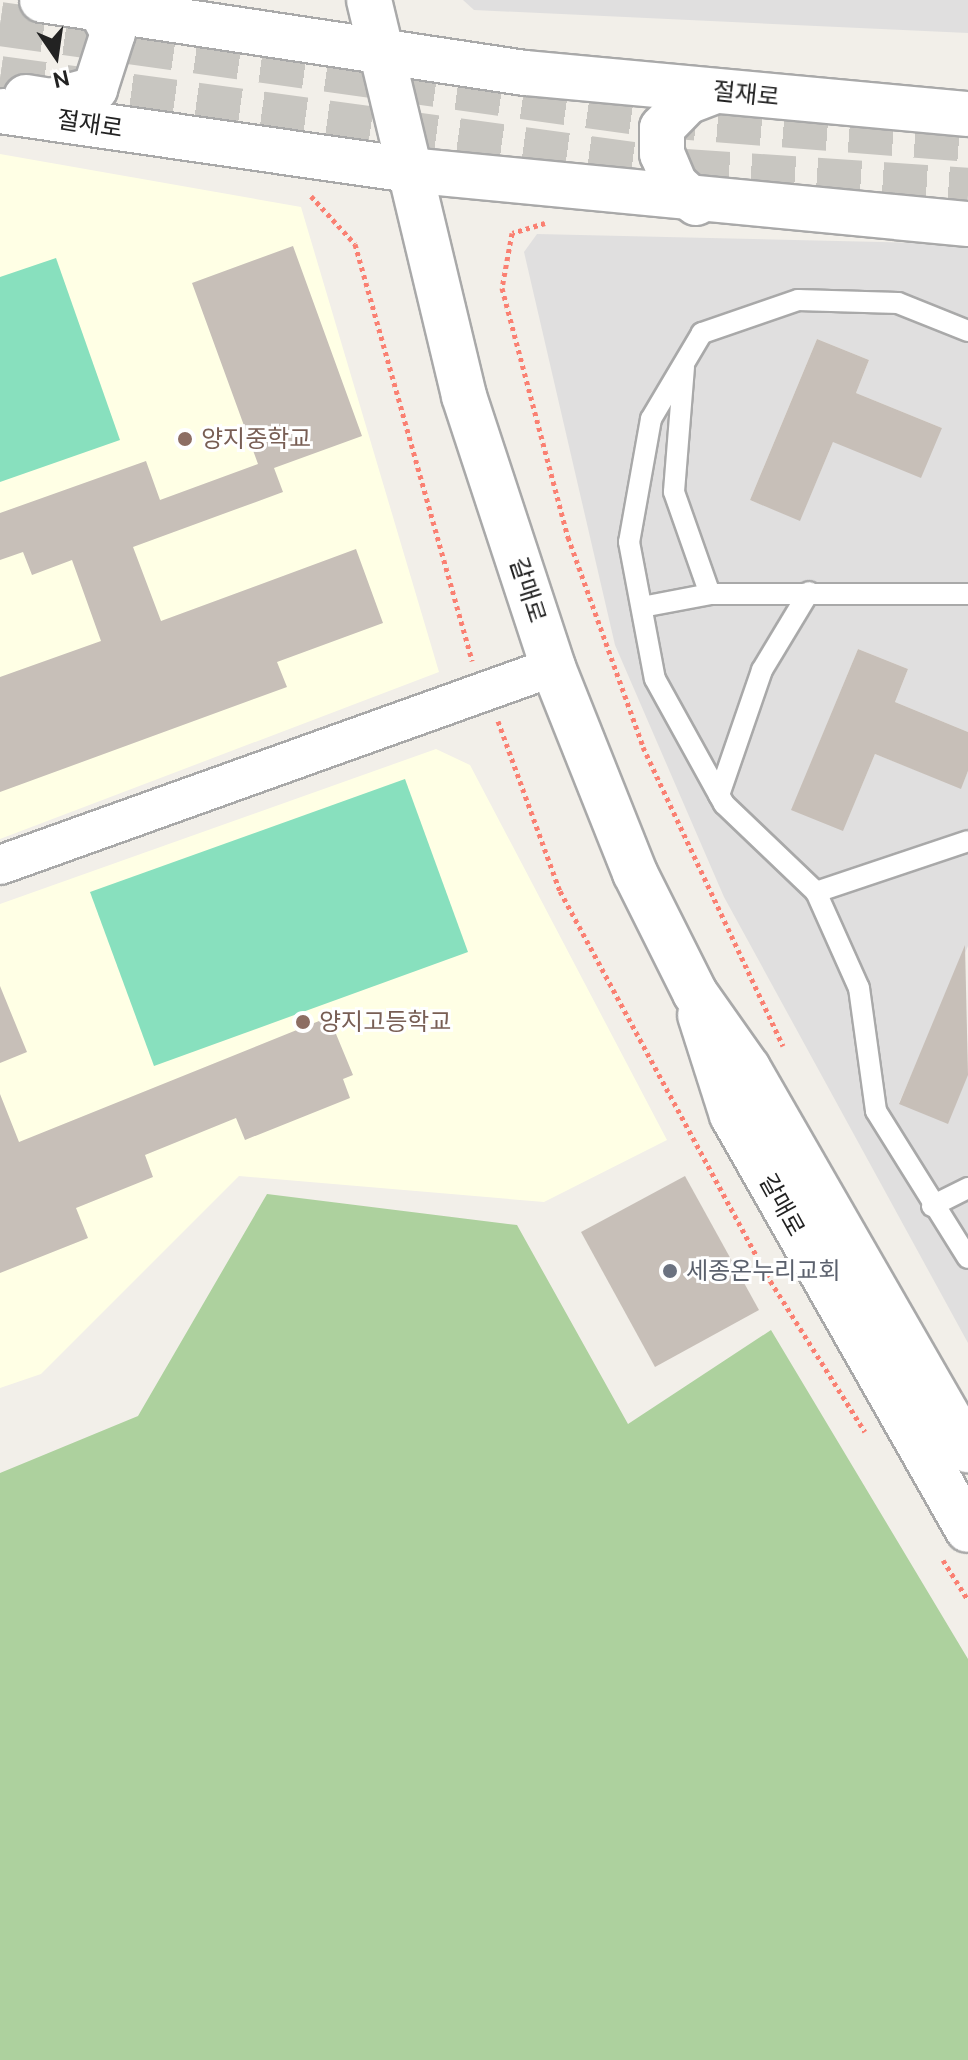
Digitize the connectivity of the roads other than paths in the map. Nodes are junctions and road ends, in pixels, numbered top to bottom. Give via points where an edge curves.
1 (42, 0) edge
2 (369, 0) edge
3 (100, 9) junction
4 (383, 55) junction
5 (715, 91) junction
6 (0, 93) edge
7 (0, 111) edge
8 (968, 114) edge
9 (408, 170) junction
10 (696, 203) junction
11 (968, 224) edge
12 (968, 331) edge
13 (684, 363) junction
14 (809, 592) junction
15 (710, 594) junction
16 (968, 594) edge
17 (642, 607) junction
18 (553, 667) junction
19 (719, 795) junction
20 (968, 841) edge
21 (0, 865) edge
22 (816, 892) junction
23 (695, 993) junction
24 (968, 1188) edge
25 (932, 1206) junction
26 (968, 1258) edge
27 (968, 1450) edge
28 (952, 1540) edge

1 - 3 street
2 - 4 street
3 - 4 street, 절재로
3 - 6 street via 113,33 95,89 51,101
4 - 5 street, 절재로
4 - 9 street, 갈매로
5 - 8 street, 절재로
5 - 10 street via 687,102 662,128 666,164
7 - 9 street, 절재로
9 - 10 street, 절재로
9 - 18 street, 갈매로 via 464,396
10 - 11 street
12 - 13 lane via 898,303 798,300 702,333
13 - 15 lane via 674,492
13 - 17 lane via 651,419 629,542
14 - 15 lane
14 - 16 lane
14 - 19 lane via 762,670
15 - 17 lane
17 - 19 lane via 655,679
18 - 21 street
18 - 23 street, 갈매로 via 635,873
19 - 22 lane
20 - 22 lane
22 - 25 lane via 859,988 876,1111
23 - 27 street, 갈매로 via 748,1068
23 - 28 street, 갈매로 via 732,1115
24 - 25 lane
25 - 26 lane

